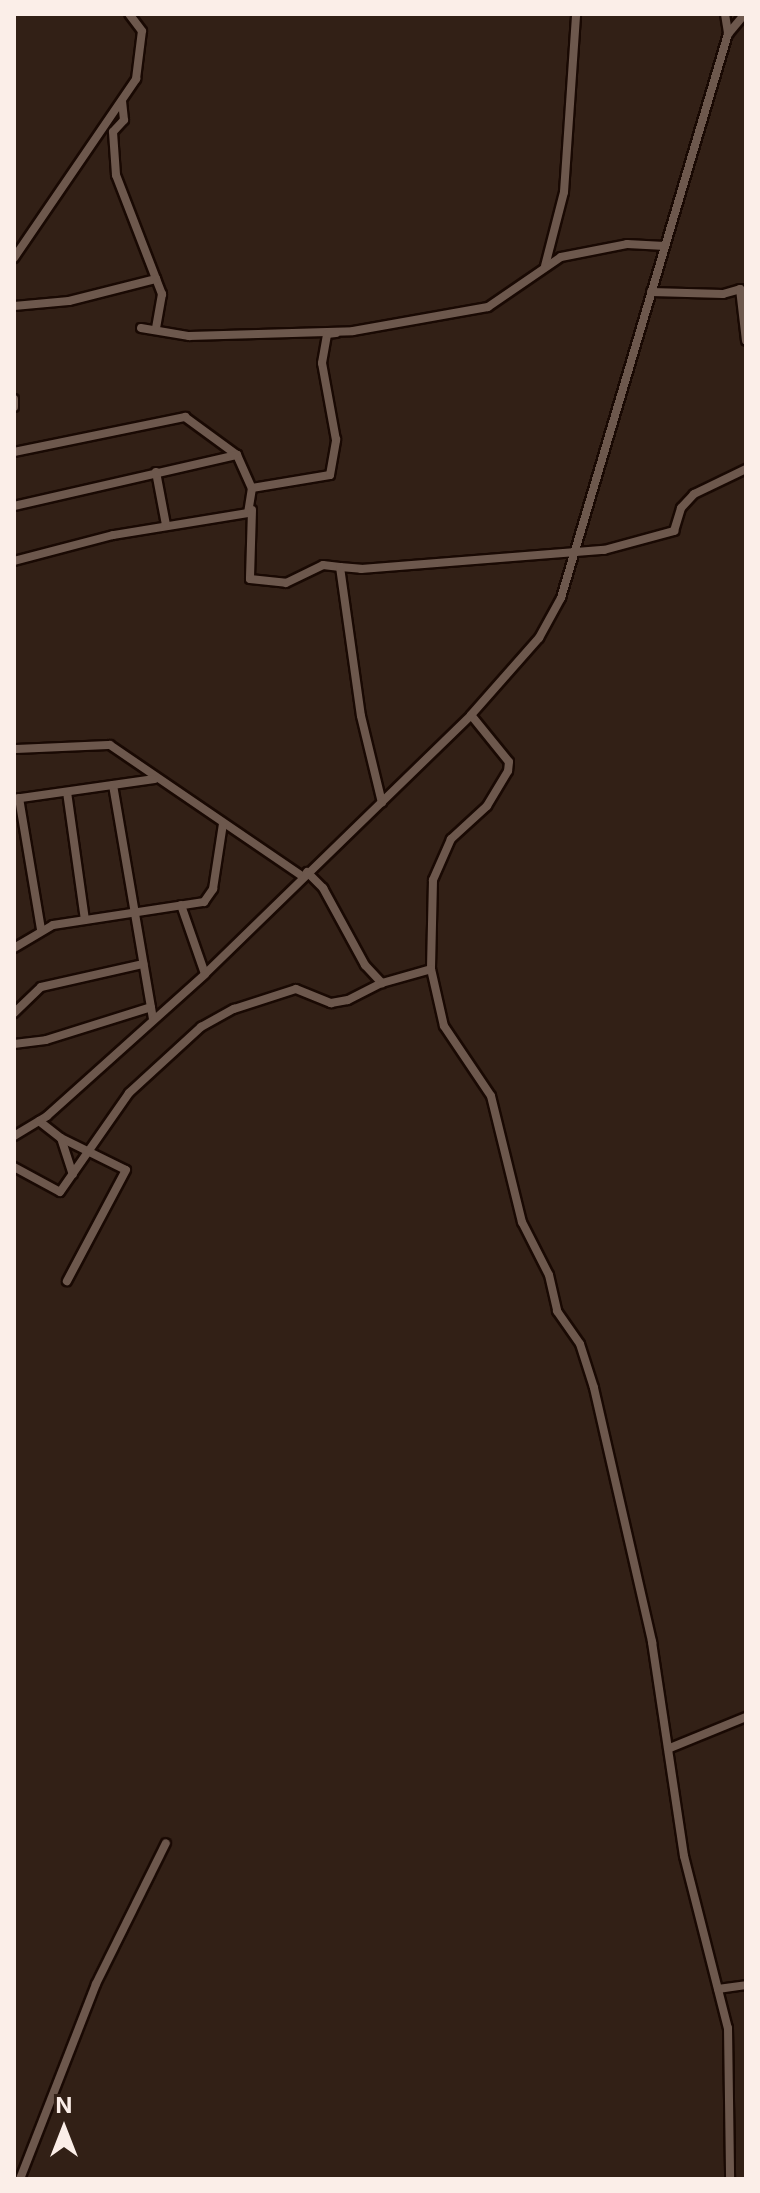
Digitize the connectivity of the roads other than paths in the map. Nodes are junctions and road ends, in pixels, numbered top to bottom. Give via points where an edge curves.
1 (129, 14) edge
2 (576, 14) edge
3 (725, 14) edge
4 (745, 14) edge
5 (728, 34) junction
6 (122, 101) junction
7 (665, 246) junction
8 (14, 258) edge
9 (545, 266) junction
10 (156, 279) junction
11 (651, 292) junction
12 (14, 306) edge
13 (141, 328) dead end
14 (156, 328) junction
15 (353, 331) junction
16 (746, 341) edge
17 (14, 399) edge
18 (14, 407) edge
19 (14, 452) edge
20 (237, 455) junction
21 (746, 469) edge
22 (156, 472) junction
23 (252, 493) junction
24 (14, 506) edge
25 (166, 525) junction
26 (575, 550) junction
27 (14, 561) edge
28 (340, 567) junction
29 (471, 715) junction
30 (14, 749) edge
31 (155, 779) junction
32 (113, 785) junction
33 (67, 792) junction
34 (17, 799) edge
35 (382, 803) junction
36 (223, 824) junction
37 (304, 874) junction
38 (181, 905) junction
39 (134, 912) junction
40 (85, 920) junction
41 (41, 930) junction
42 (14, 948) edge
43 (143, 964) junction
44 (431, 969) junction
45 (205, 974) junction
46 (382, 983) junction
47 (151, 1007) junction
48 (14, 1013) edge
49 (153, 1019) junction
50 (14, 1044) edge
51 (39, 1121) junction
52 (14, 1136) edge
53 (61, 1138) junction
54 (91, 1148) junction
55 (14, 1167) edge
56 (73, 1174) junction
57 (67, 1281) dead end
58 (746, 1717) edge
59 (670, 1748) junction
60 (166, 1843) dead end
61 (746, 1985) edge
62 (718, 1989) junction
63 (20, 2179) edge
64 (730, 2179) edge

1 - 6 street via 142,31 143,57
2 - 9 street via 564,192
3 - 5 street
4 - 5 street
5 - 7 street
6 - 8 street
6 - 10 street via 124,120 113,132 116,175
7 - 9 street via 602,248
7 - 11 street
9 - 15 street via 488,307
10 - 12 street via 69,301
10 - 14 street via 162,294
11 - 16 street via 723,294 740,289
11 - 26 street
13 - 14 street
14 - 15 street via 189,336
15 - 23 street via 327,334 324,341 322,363 336,440 330,475
17 - 18 street
19 - 20 street via 185,417
20 - 22 street
20 - 23 street
21 - 26 street via 694,494 681,508 674,531 604,550
22 - 24 street
22 - 25 street
23 - 25 street via 248,513
23 - 28 street via 250,579 286,583 323,565
25 - 27 street
26 - 28 street
26 - 29 street via 561,598 539,638
28 - 35 street via 361,716
29 - 35 street
29 - 44 street via 509,762 508,771 487,806 451,839 433,880
30 - 31 street via 110,745
31 - 32 street
31 - 36 street
32 - 33 street
32 - 39 street
33 - 34 street
33 - 40 street
34 - 41 street
35 - 37 street
36 - 37 street
36 - 38 street via 209,897
37 - 45 street
37 - 46 street via 323,888 365,965
38 - 39 street
38 - 45 street
39 - 40 street
39 - 43 street
40 - 41 street
41 - 42 street
43 - 47 street
43 - 48 street via 41,987
44 - 46 street
44 - 59 street via 444,1026 491,1096 522,1222 549,1275 557,1311 580,1344 594,1388 652,1642
45 - 49 street
46 - 54 street via 337,1002 296,989 234,1009 201,1027 129,1093
47 - 49 street
47 - 50 street via 46,1040
49 - 51 street
51 - 52 street
51 - 53 street
53 - 54 street
53 - 56 street
54 - 56 street
54 - 57 street via 124,1167 126,1174
55 - 56 street via 59,1192
58 - 59 street
59 - 62 street via 684,1856
60 - 63 street via 96,1984
61 - 62 street
62 - 64 street via 731,2055

